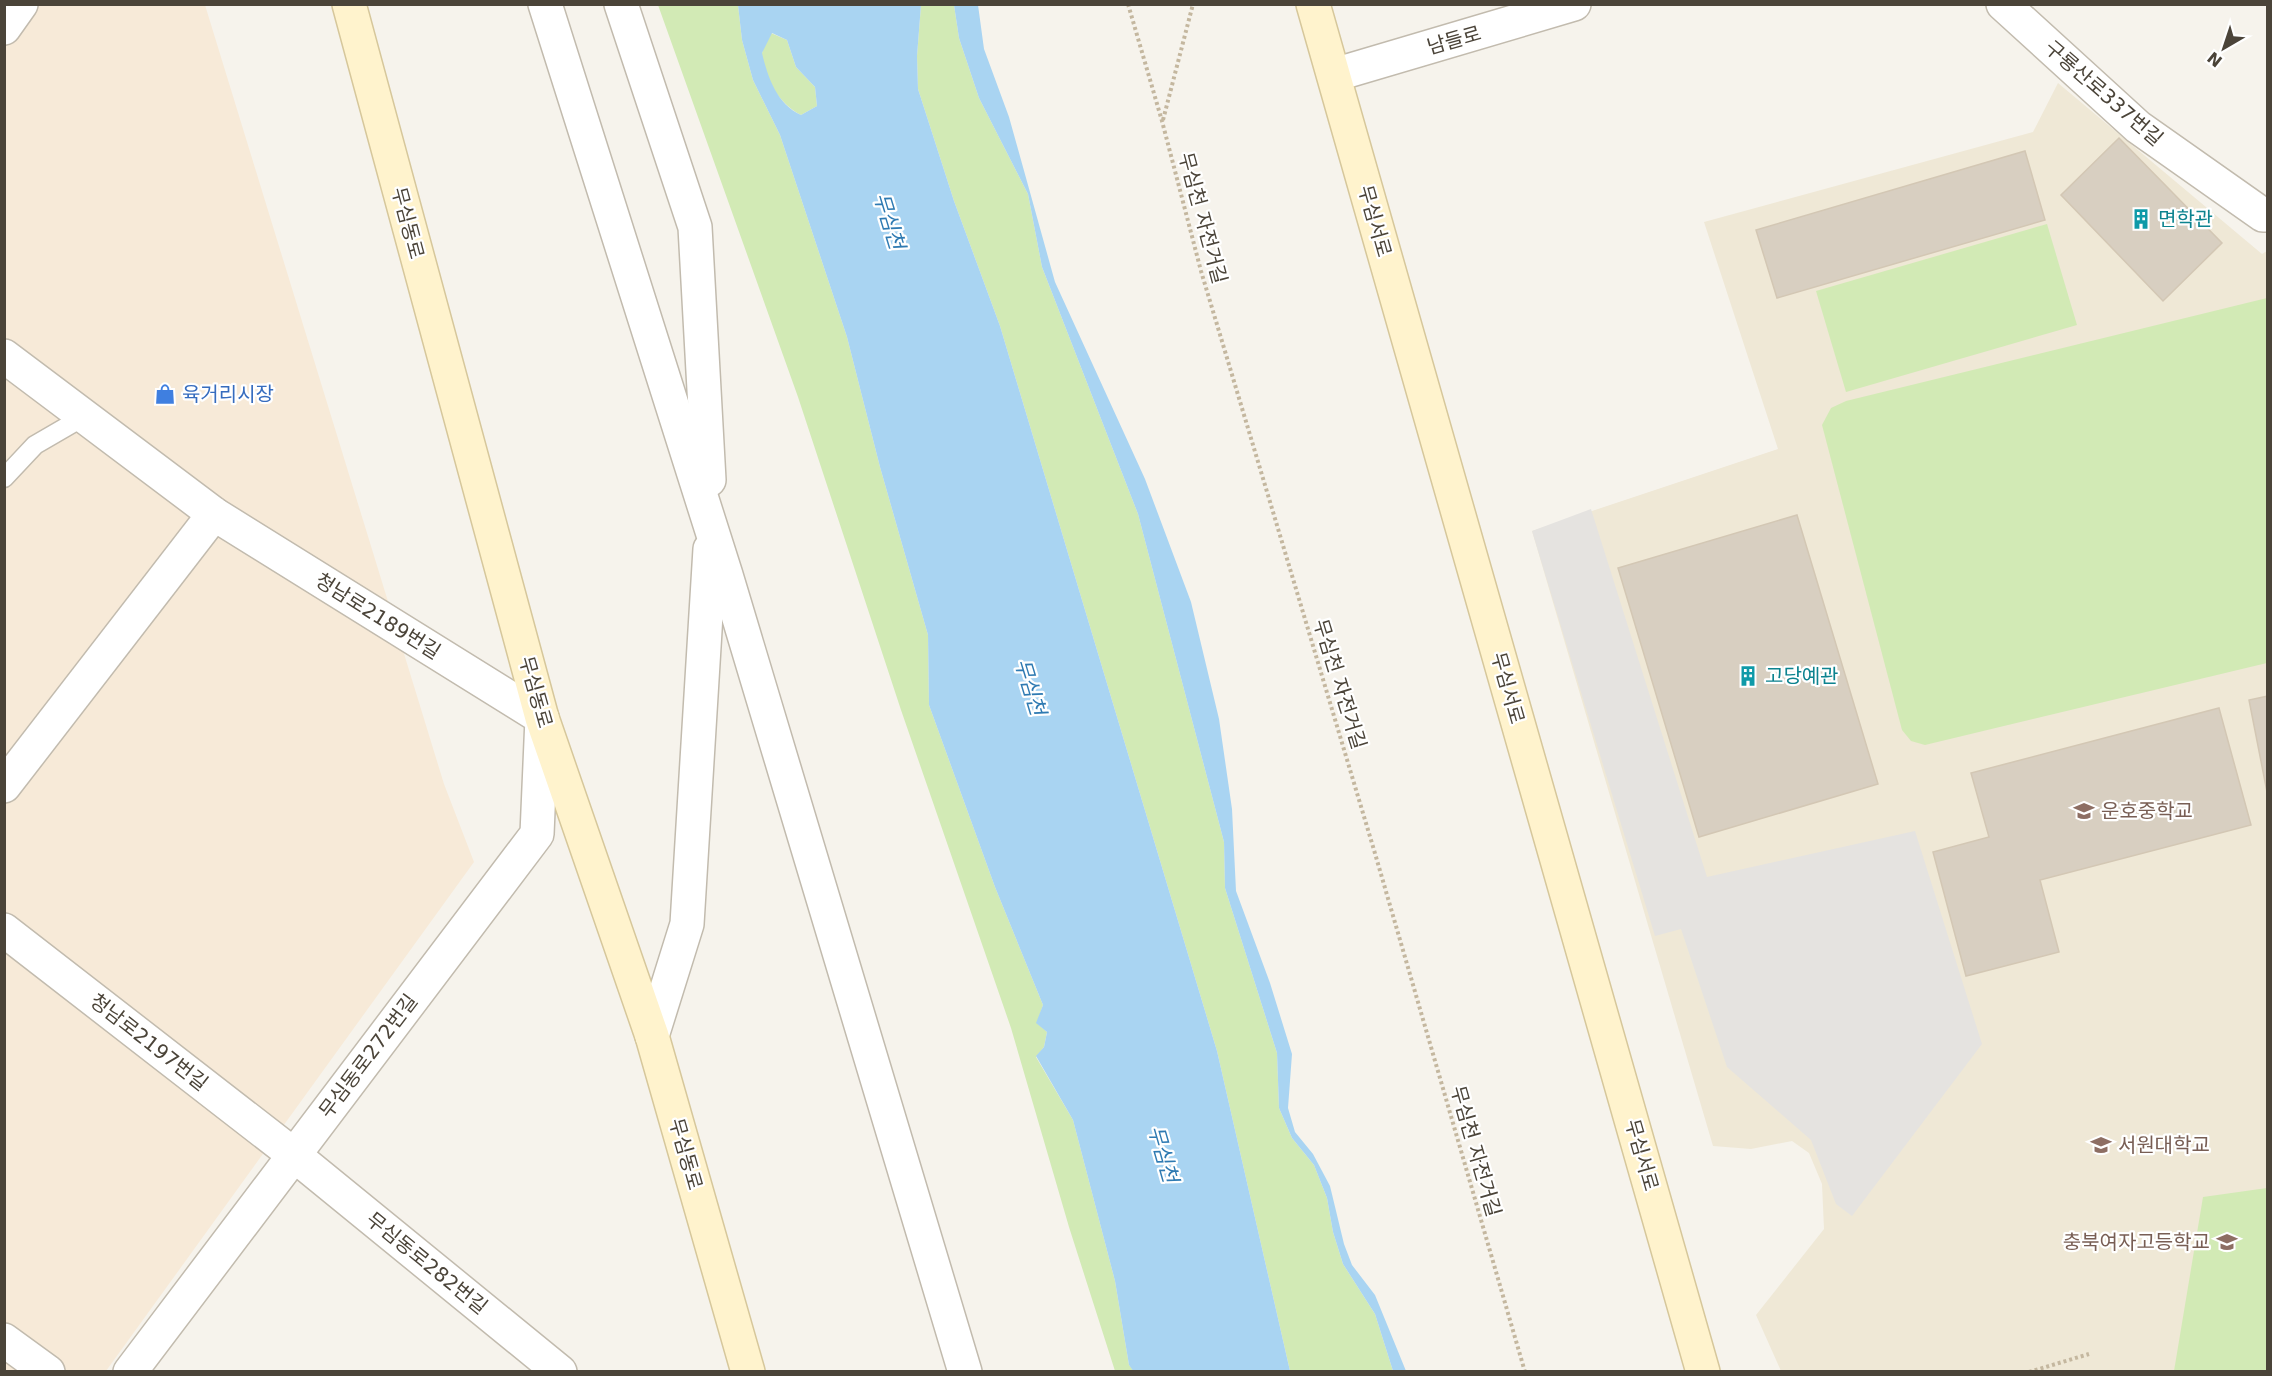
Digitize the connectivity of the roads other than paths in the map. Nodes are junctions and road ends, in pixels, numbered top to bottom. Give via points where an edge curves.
1 (21, 4) edge
2 (545, 4) edge
3 (621, 4) edge
4 (1313, 4) edge
5 (1574, 4) edge
6 (2003, 4) edge
7 (344, 7) edge
8 (4, 28) edge
9 (1334, 75) junction
10 (2268, 215) edge
11 (4, 356) edge
12 (85, 416) junction
13 (4, 478) edge
14 (214, 514) junction
15 (711, 529) junction
16 (542, 718) junction
17 (4, 786) edge
18 (4, 930) edge
19 (652, 1036) junction
20 (294, 1155) junction
21 (4, 1340) edge
22 (48, 1371) edge
23 (130, 1371) edge
24 (560, 1371) edge
25 (748, 1371) edge
26 (965, 1371) edge
27 (1703, 1371) edge

1 - 8 street
2 - 15 street
3 - 15 street via 695,227
4 - 9 street, 무심서로
5 - 9 street, 남들로
6 - 10 street, 구룡산로337번길 via 2138,127
7 - 16 street, 무심동로
9 - 27 street, 무심서로
11 - 12 street, 청남로2189번길
12 - 13 lane via 35,445
12 - 14 street, 청남로2189번길
14 - 16 street, 청남로2189번길
14 - 17 street
15 - 19 street via 687,924
15 - 26 street
16 - 19 street, 무심동로
16 - 20 street, 무심동로272번길 via 537,834
18 - 20 street, 청남로2197번길
19 - 25 street, 무심동로
20 - 23 street, 무심동로272번길
20 - 24 street, 무심동로282번길
21 - 22 street

